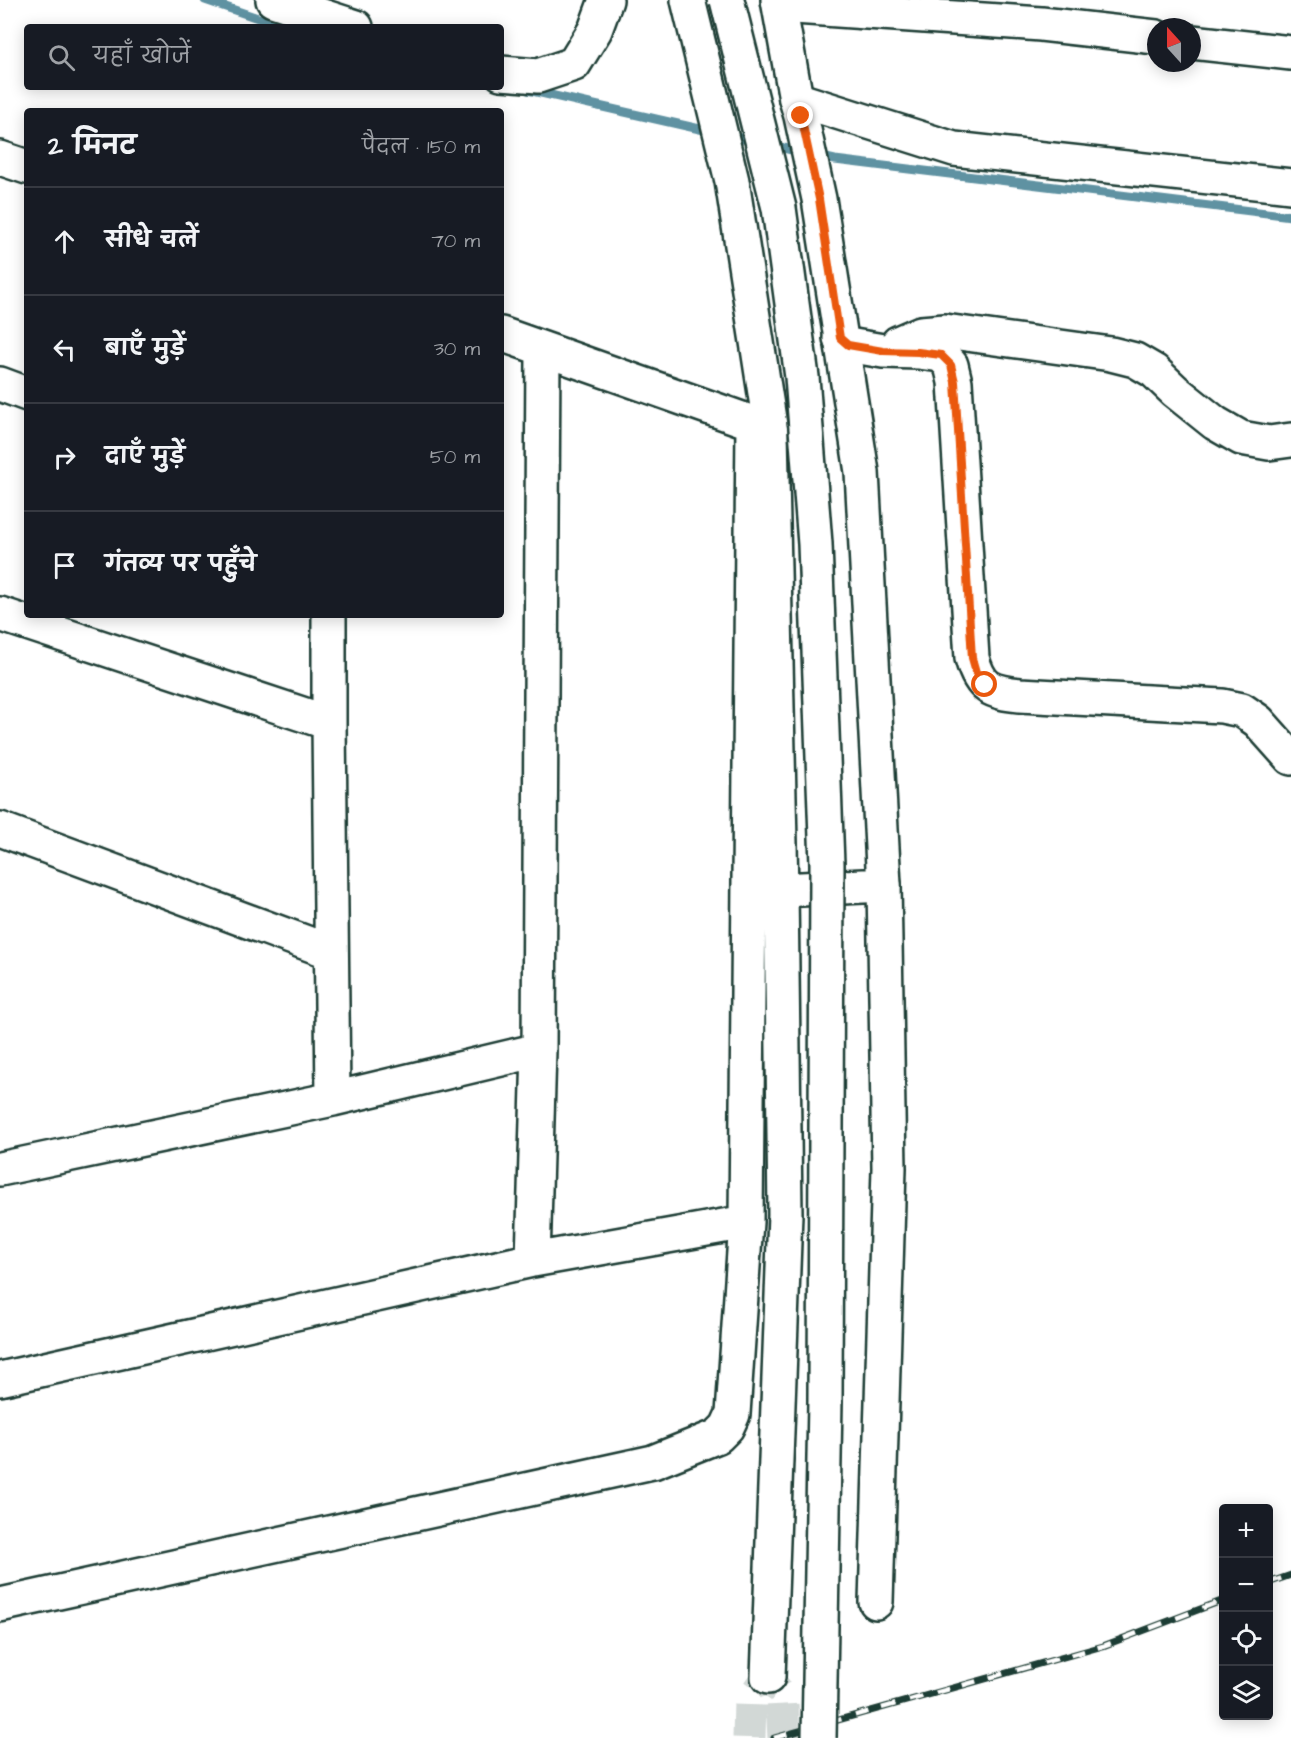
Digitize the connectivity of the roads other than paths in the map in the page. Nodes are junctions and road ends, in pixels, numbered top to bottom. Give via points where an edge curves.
1 (273, 0) edge
2 (606, 0) edge
3 (688, 0) edge
4 (727, 0) edge
5 (779, 3) edge
6 (1043, 12) edge
7 (347, 24) edge
8 (1147, 36) edge
9 (1201, 43) edge
10 (1291, 53) edge
11 (504, 73) edge
12 (799, 108) junction
13 (0, 158) edge
14 (24, 166) edge
15 (1291, 186) edge
16 (504, 335) edge
17 (840, 338) junction
18 (543, 349) junction
19 (883, 351) junction
20 (0, 384) edge
21 (24, 393) edge
22 (762, 427) junction
23 (1291, 440) edge
24 (0, 614) edge
25 (329, 618) edge
26 (329, 723) junction
27 (1291, 758) edge
28 (0, 829) edge
29 (884, 885) junction
30 (781, 890) junction
31 (331, 952) junction
32 (539, 1050) junction
33 (333, 1099) junction
34 (0, 1169) edge
35 (746, 1222) junction
36 (533, 1260) junction
37 (0, 1379) edge
38 (876, 1602) dead end
39 (0, 1605) edge
40 (768, 1677) dead end
41 (819, 1738) edge

1 - 7 street
2 - 11 street via 595,30 574,64 538,76
3 - 22 street via 732,181
4 - 41 street, bridge via 779,208 802,377 815,544 827,864
5 - 6 street
5 - 12 street
6 - 8 street
9 - 10 street
12 - 15 street via 954,149
12 - 17 street via 819,199
13 - 14 street
16 - 18 street
17 - 19 street via 848,345
17 - 29 street via 862,472
18 - 22 street
18 - 32 street
19 - 23 street via 921,333 945,331 1111,354 1135,360 1154,371 1215,423 1241,438 1269,443
19 - 27 street via 941,355 951,365 972,658 985,685 1000,693 1020,695 1222,705 1242,710 1258,721
20 - 21 street
22 - 30 street
22 - 35 street
24 - 26 street
25 - 26 street
26 - 31 street
28 - 31 street
29 - 30 street
29 - 38 street via 889,1168
30 - 40 street via 785,1214
31 - 33 street
32 - 33 street
32 - 36 street
33 - 34 street
35 - 36 street
35 - 39 street via 733,1414 718,1436 653,1462
36 - 37 street

